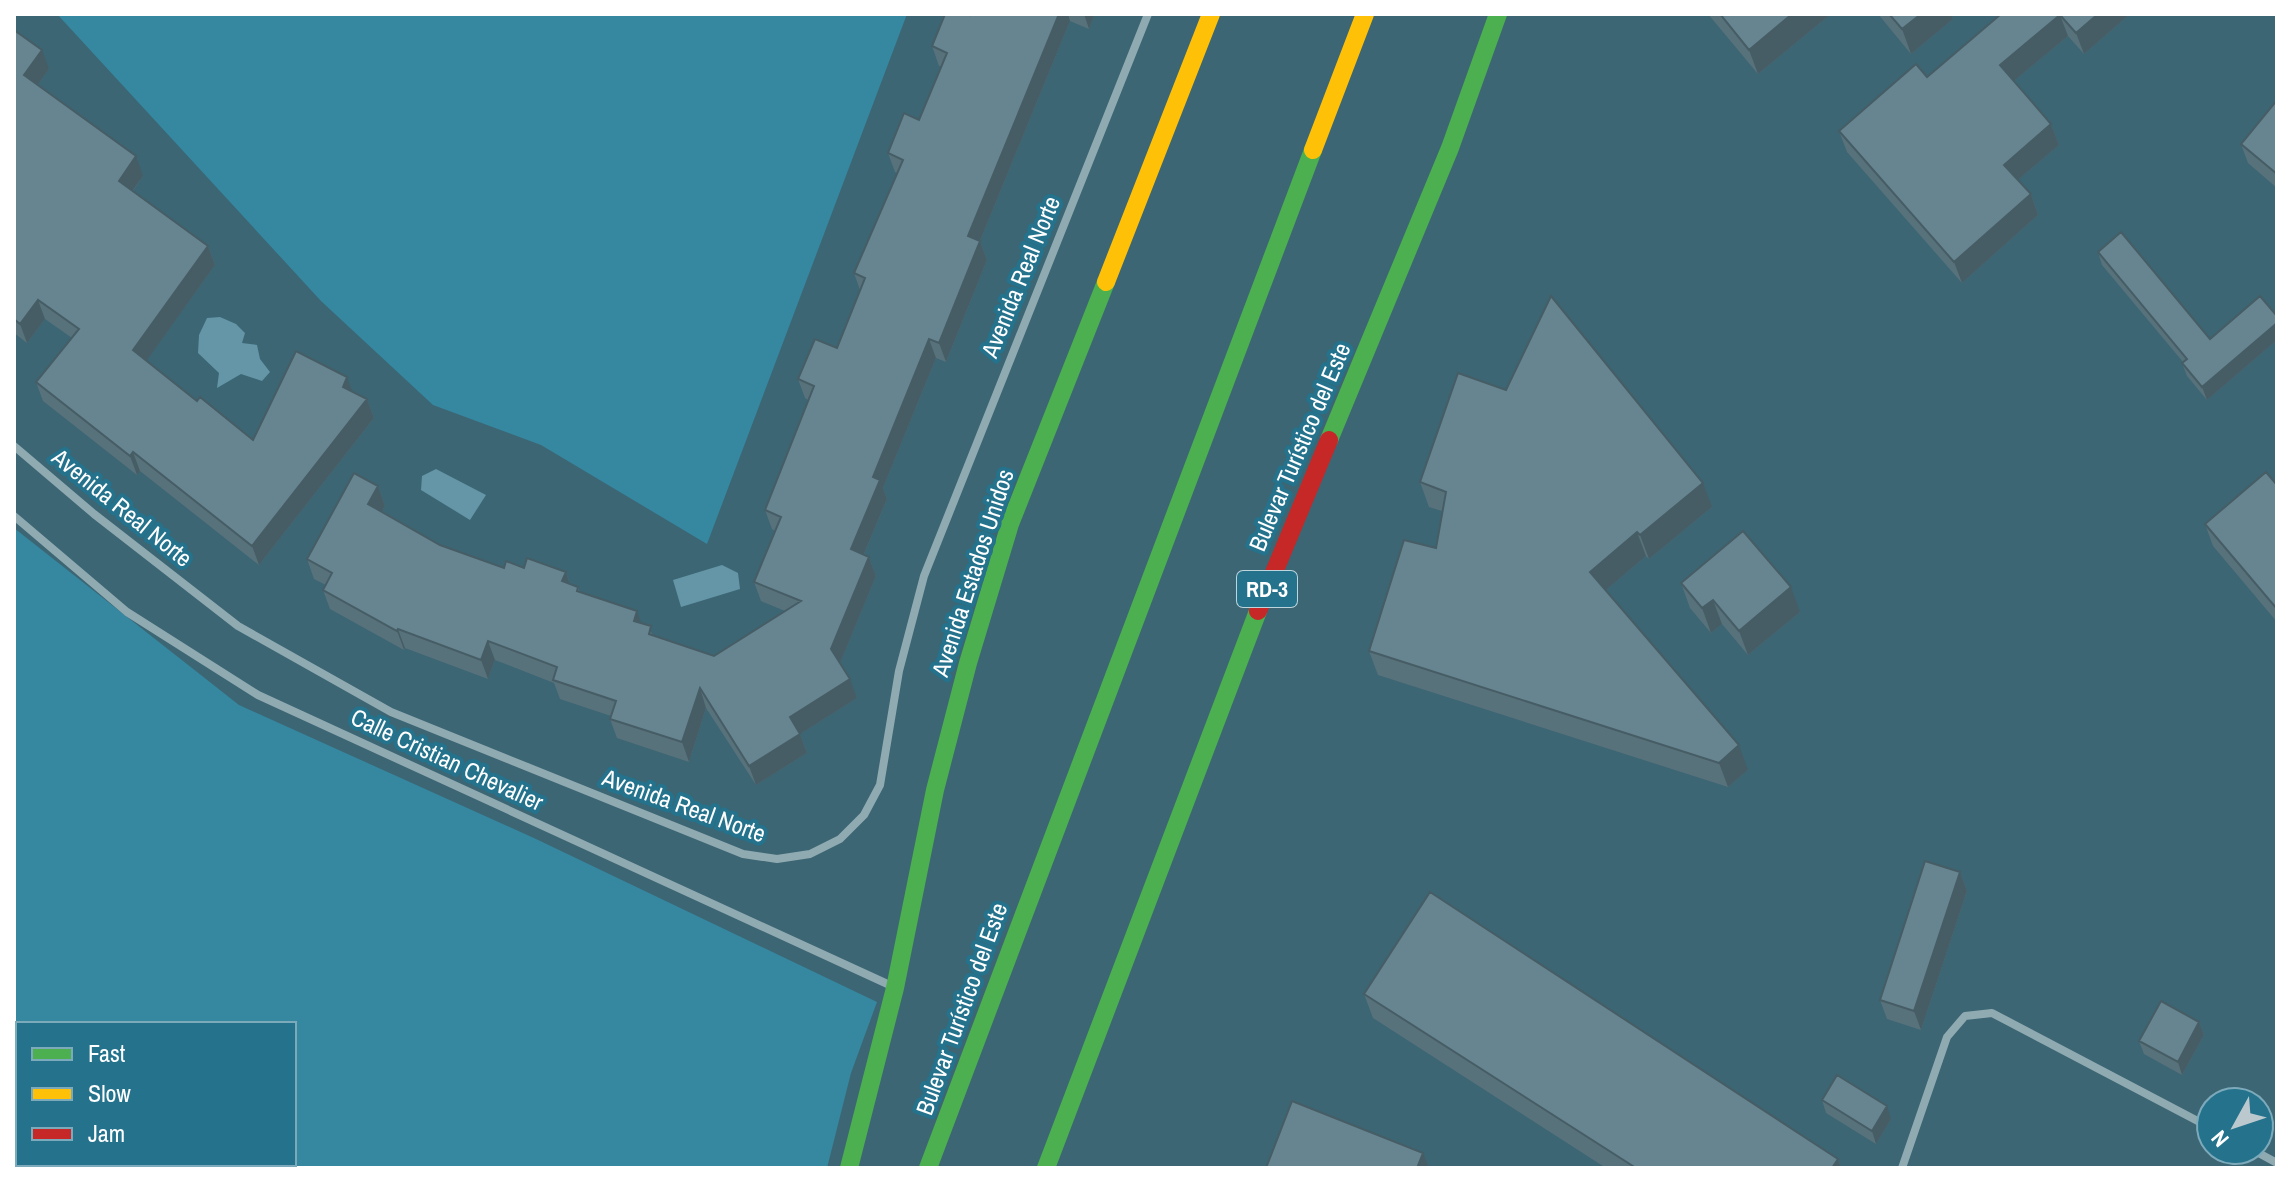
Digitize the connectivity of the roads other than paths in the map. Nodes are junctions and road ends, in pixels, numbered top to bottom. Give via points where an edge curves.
1 (1148, 14) edge
2 (1211, 14) edge
3 (1365, 14) edge
4 (1498, 14) edge
5 (14, 446) edge
6 (14, 516) edge
7 (895, 988) junction
8 (2195, 1120) edge
9 (849, 1168) edge
10 (928, 1168) edge
11 (1046, 1168) edge
12 (1902, 1168) edge

1 - 5 street, Avenida Real Norte via 924,576 899,671 880,785 864,815 840,839 810,854 777,859 743,854 391,712 238,626
2 - 7 main road, Avenida Estados Unidos via 1010,524 935,790
3 - 10 main road, Bulevar Turístico del Este
4 - 11 main road, Bulevar Turístico del Este / RD-3 via 1444,162 1241,652
6 - 7 street, Calle Cristian Chevalier via 127,612 258,695
7 - 9 main road, Avenida Estados Unidos
8 - 12 street via 1992,1013 1965,1016 1947,1037

